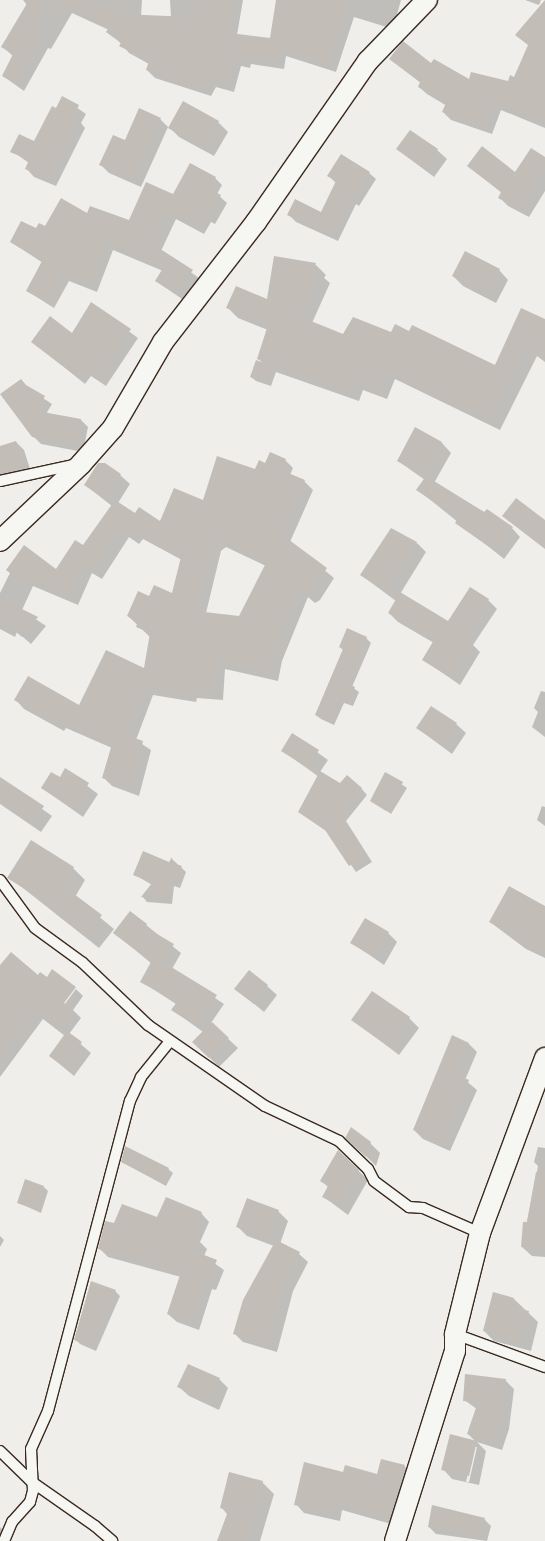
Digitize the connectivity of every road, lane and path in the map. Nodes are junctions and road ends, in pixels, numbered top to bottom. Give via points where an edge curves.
1 (427, 0) edge
2 (81, 464) junction
3 (0, 481) edge
4 (0, 541) edge
5 (0, 880) edge
6 (170, 1041) junction
7 (543, 1068) edge
8 (480, 1233) junction
9 (455, 1334) junction
10 (545, 1367) edge
11 (0, 1451) edge
12 (32, 1482) junction
13 (4, 1541) edge
14 (112, 1541) edge
15 (395, 1541) edge

1 - 2 street via 368,60 256,222 163,342 113,428
2 - 3 lane
2 - 4 street
5 - 6 lane via 35,928 84,963 148,1025
6 - 8 lane via 265,1106 338,1141 368,1169 374,1181 409,1208 423,1208
6 - 12 lane via 141,1077 130,1101 48,1411 31,1449
7 - 8 street
8 - 9 street
9 - 10 lane
9 - 15 street via 455,1351
11 - 12 lane
12 - 13 lane via 30,1502 12,1522
12 - 14 lane via 96,1526

